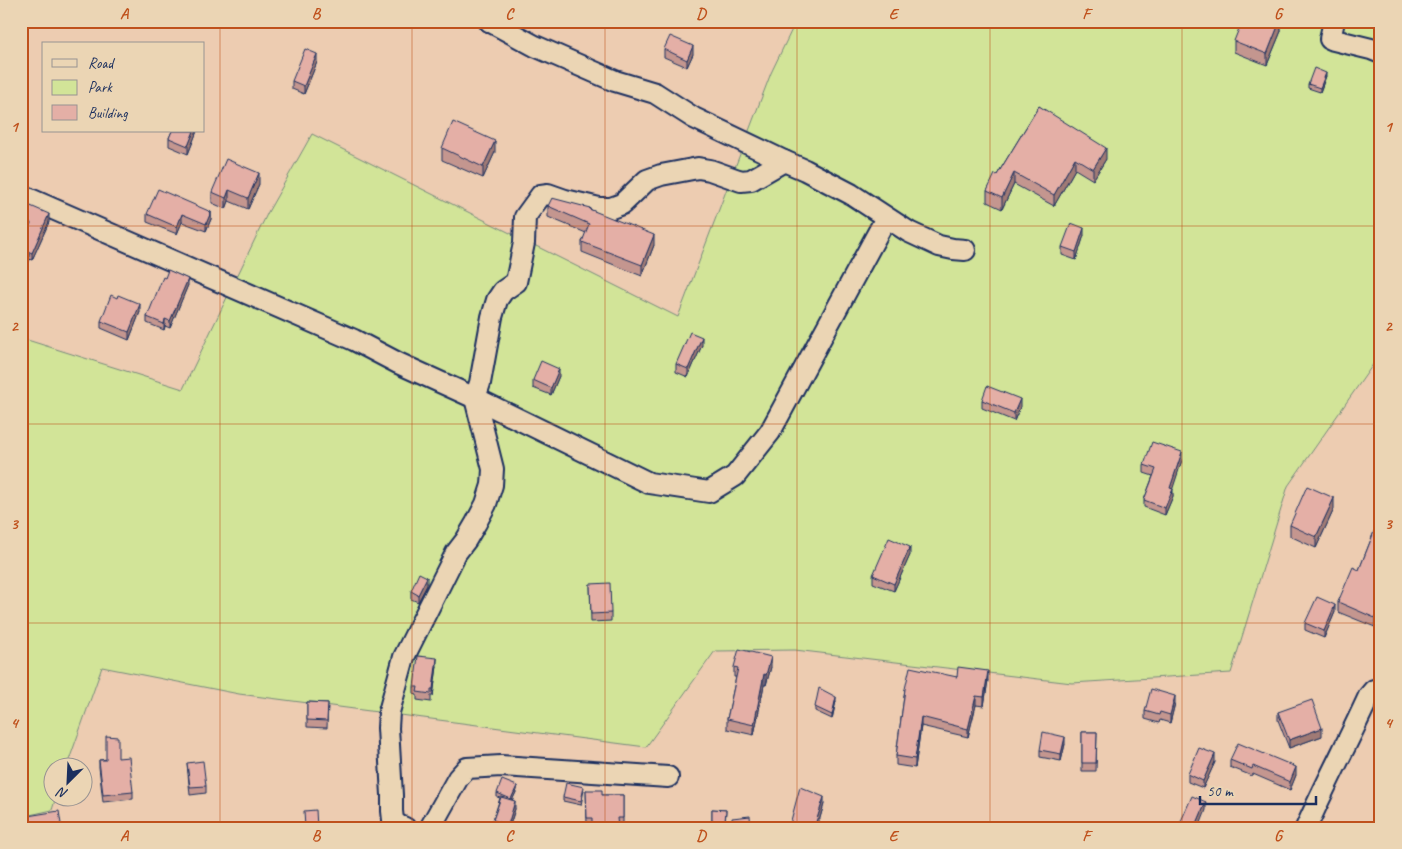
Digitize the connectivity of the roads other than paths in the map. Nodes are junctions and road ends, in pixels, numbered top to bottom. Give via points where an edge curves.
1 (489, 21) edge
2 (1334, 21) edge
3 (1381, 53) edge
4 (784, 161) junction
5 (21, 195) edge
6 (886, 218) junction
7 (965, 250) dead end
8 (475, 398) junction
9 (1381, 689) edge
10 (668, 777) dead end
11 (405, 828) edge
12 (430, 828) edge
13 (1306, 828) edge

1 - 4 street via 535,46 615,81 655,93 694,118
2 - 3 street via 1330,39
4 - 6 street via 851,194
4 - 8 street via 752,180 741,181 698,168 661,175 647,180 622,204 611,208 541,195 525,217 524,243 516,282 497,300
5 - 8 street via 354,340
6 - 7 street via 939,246
6 - 8 street via 770,432 735,476 709,492 649,483
8 - 11 street via 493,469 492,485 486,504 456,553 404,657 389,712 393,820
9 - 13 street via 1374,690 1370,696
10 - 12 street via 501,766 466,768

